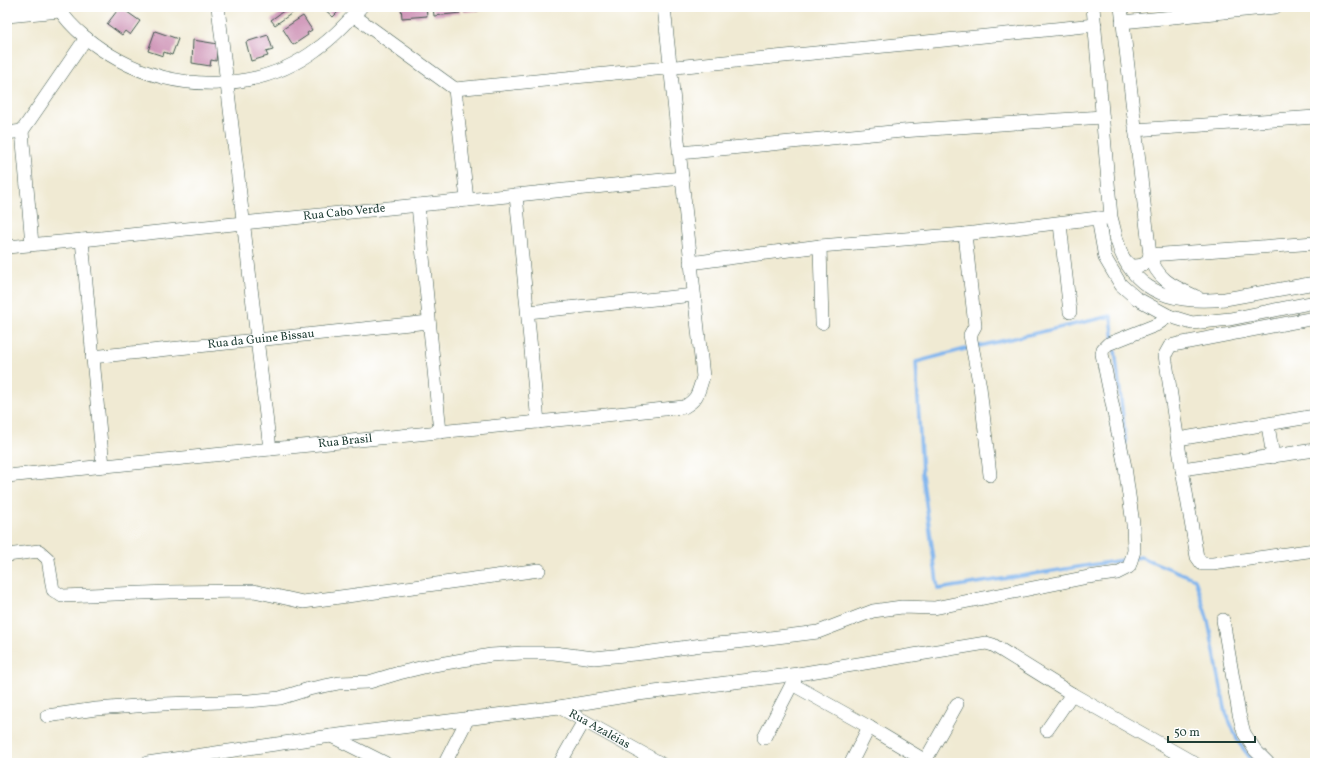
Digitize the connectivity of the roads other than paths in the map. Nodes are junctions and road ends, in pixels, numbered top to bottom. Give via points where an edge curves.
1 (218, 7) edge
2 (664, 7) edge
3 (1093, 7) edge
4 (1121, 7) edge
5 (1275, 7) edge
6 (1260, 8) edge
7 (59, 9) edge
8 (357, 11) edge
9 (7, 16) edge
10 (1122, 22) junction
11 (1095, 25) junction
12 (86, 38) junction
13 (671, 67) junction
14 (227, 83) junction
15 (455, 89) junction
16 (1102, 117) junction
17 (1315, 117) edge
18 (1135, 130) junction
19 (22, 132) junction
20 (7, 133) edge
21 (680, 152) junction
22 (682, 178) junction
23 (516, 195) junction
24 (467, 200) junction
25 (418, 205) junction
26 (1098, 218) junction
27 (1111, 218) junction
28 (244, 222) junction
29 (1060, 224) junction
30 (965, 234) junction
31 (82, 240) junction
32 (1315, 243) edge
33 (32, 244) junction
34 (820, 246) junction
35 (7, 247) edge
36 (1150, 255) junction
37 (1124, 259) junction
38 (690, 263) junction
39 (1315, 283) edge
40 (694, 296) junction
41 (1202, 300) junction
42 (1315, 302) edge
43 (528, 312) junction
44 (1070, 312) dead end
45 (1170, 316) junction
46 (1315, 318) edge
47 (429, 322) junction
48 (822, 323) dead end
49 (258, 340) junction
50 (92, 357) junction
51 (1315, 416) edge
52 (538, 422) junction
53 (1268, 425) junction
54 (440, 432) junction
55 (1178, 439) junction
56 (270, 449) junction
57 (1315, 450) edge
58 (1273, 457) junction
59 (103, 466) junction
60 (1182, 469) junction
61 (990, 475) dead end
62 (7, 476) edge
63 (1315, 550) edge
64 (7, 555) edge
65 (539, 570) dead end
66 (1224, 620) dead end
67 (795, 679) junction
68 (1072, 694) junction
69 (957, 704) dead end
70 (558, 707) junction
71 (47, 716) dead end
72 (468, 718) junction
73 (584, 721) junction
74 (869, 727) junction
75 (1047, 730) dead end
76 (331, 736) junction
77 (764, 738) dead end
78 (927, 762) edge
79 (147, 763) edge
80 (385, 763) edge
81 (445, 763) edge
82 (560, 763) edge
83 (660, 763) edge
84 (851, 763) edge
85 (1194, 763) edge
86 (1268, 763) edge

1 - 14 street
2 - 13 street
3 - 11 street
4 - 10 street
5 - 6 street
6 - 10 street
7 - 9 street
7 - 12 street
8 - 14 street via 341,30 317,50 289,66 259,77
8 - 15 street
10 - 18 street
11 - 13 street
11 - 16 street
12 - 14 street via 106,53 134,68 164,78 196,83
12 - 19 street
13 - 15 street
13 - 21 street
14 - 28 street
15 - 24 street
16 - 21 street via 902,131
16 - 27 street
17 - 18 street
18 - 36 street
19 - 20 street
19 - 33 street
21 - 22 street
22 - 23 street, Rua Cabo Verde
22 - 38 street
23 - 24 street, Rua Cabo Verde
23 - 43 street
24 - 25 street, Rua Cabo Verde
25 - 28 street, Rua Cabo Verde
25 - 47 street
26 - 27 street
26 - 29 street
26 - 45 street via 1105,258 1121,285 1136,298
27 - 37 street
28 - 31 street, Rua Cabo Verde
28 - 49 street
29 - 30 street
29 - 44 street
30 - 34 street
30 - 61 street via 975,326 970,339 980,387
31 - 33 street, Rua Cabo Verde
31 - 50 street
32 - 36 street
33 - 35 street, Rua Cabo Verde
34 - 38 street
34 - 48 street
36 - 37 street via 1147,262 1140,266 1131,266
36 - 41 street via 1159,275
37 - 41 street via 1134,275 1147,287 1178,299
38 - 40 street
39 - 41 street via 1225,299
40 - 43 street
40 - 52 street, Rua Brasil via 703,377 693,402 684,407
42 - 45 street via 1230,319 1192,323
43 - 52 street
45 - 71 street via 1156,325 1108,344 1103,349 1125,466 1133,531 1134,551 1129,567 1117,573 934,608 902,607 873,611 818,632 594,658 554,653 491,655 399,672 370,682 339,683 309,689 280,698 103,708
46 - 55 street via 1170,346 1165,355
47 - 49 street, Rua da Guine Bissau
47 - 54 street
49 - 50 street, Rua da Guine Bissau
49 - 56 street
50 - 59 street
51 - 53 street
52 - 54 street, Rua Brasil
53 - 55 street
53 - 58 street
54 - 56 street, Rua Brasil
55 - 60 street
56 - 59 street, Rua Brasil
57 - 58 street
58 - 60 street
59 - 62 street, Rua Brasil
60 - 63 street via 1197,557 1202,564
64 - 65 street via 39,551 48,559 53,590 62,596 254,591 303,602
66 - 86 street via 1244,734
67 - 68 street via 986,643 993,644
67 - 70 street via 638,694
67 - 74 street
67 - 77 street
68 - 75 street
68 - 85 street
69 - 78 street
70 - 72 street
70 - 73 street, Rua Azaléias
72 - 76 street
72 - 81 street
73 - 82 street
73 - 83 street, Rua Azaléias
74 - 78 street
74 - 84 street
76 - 79 street
76 - 80 street

